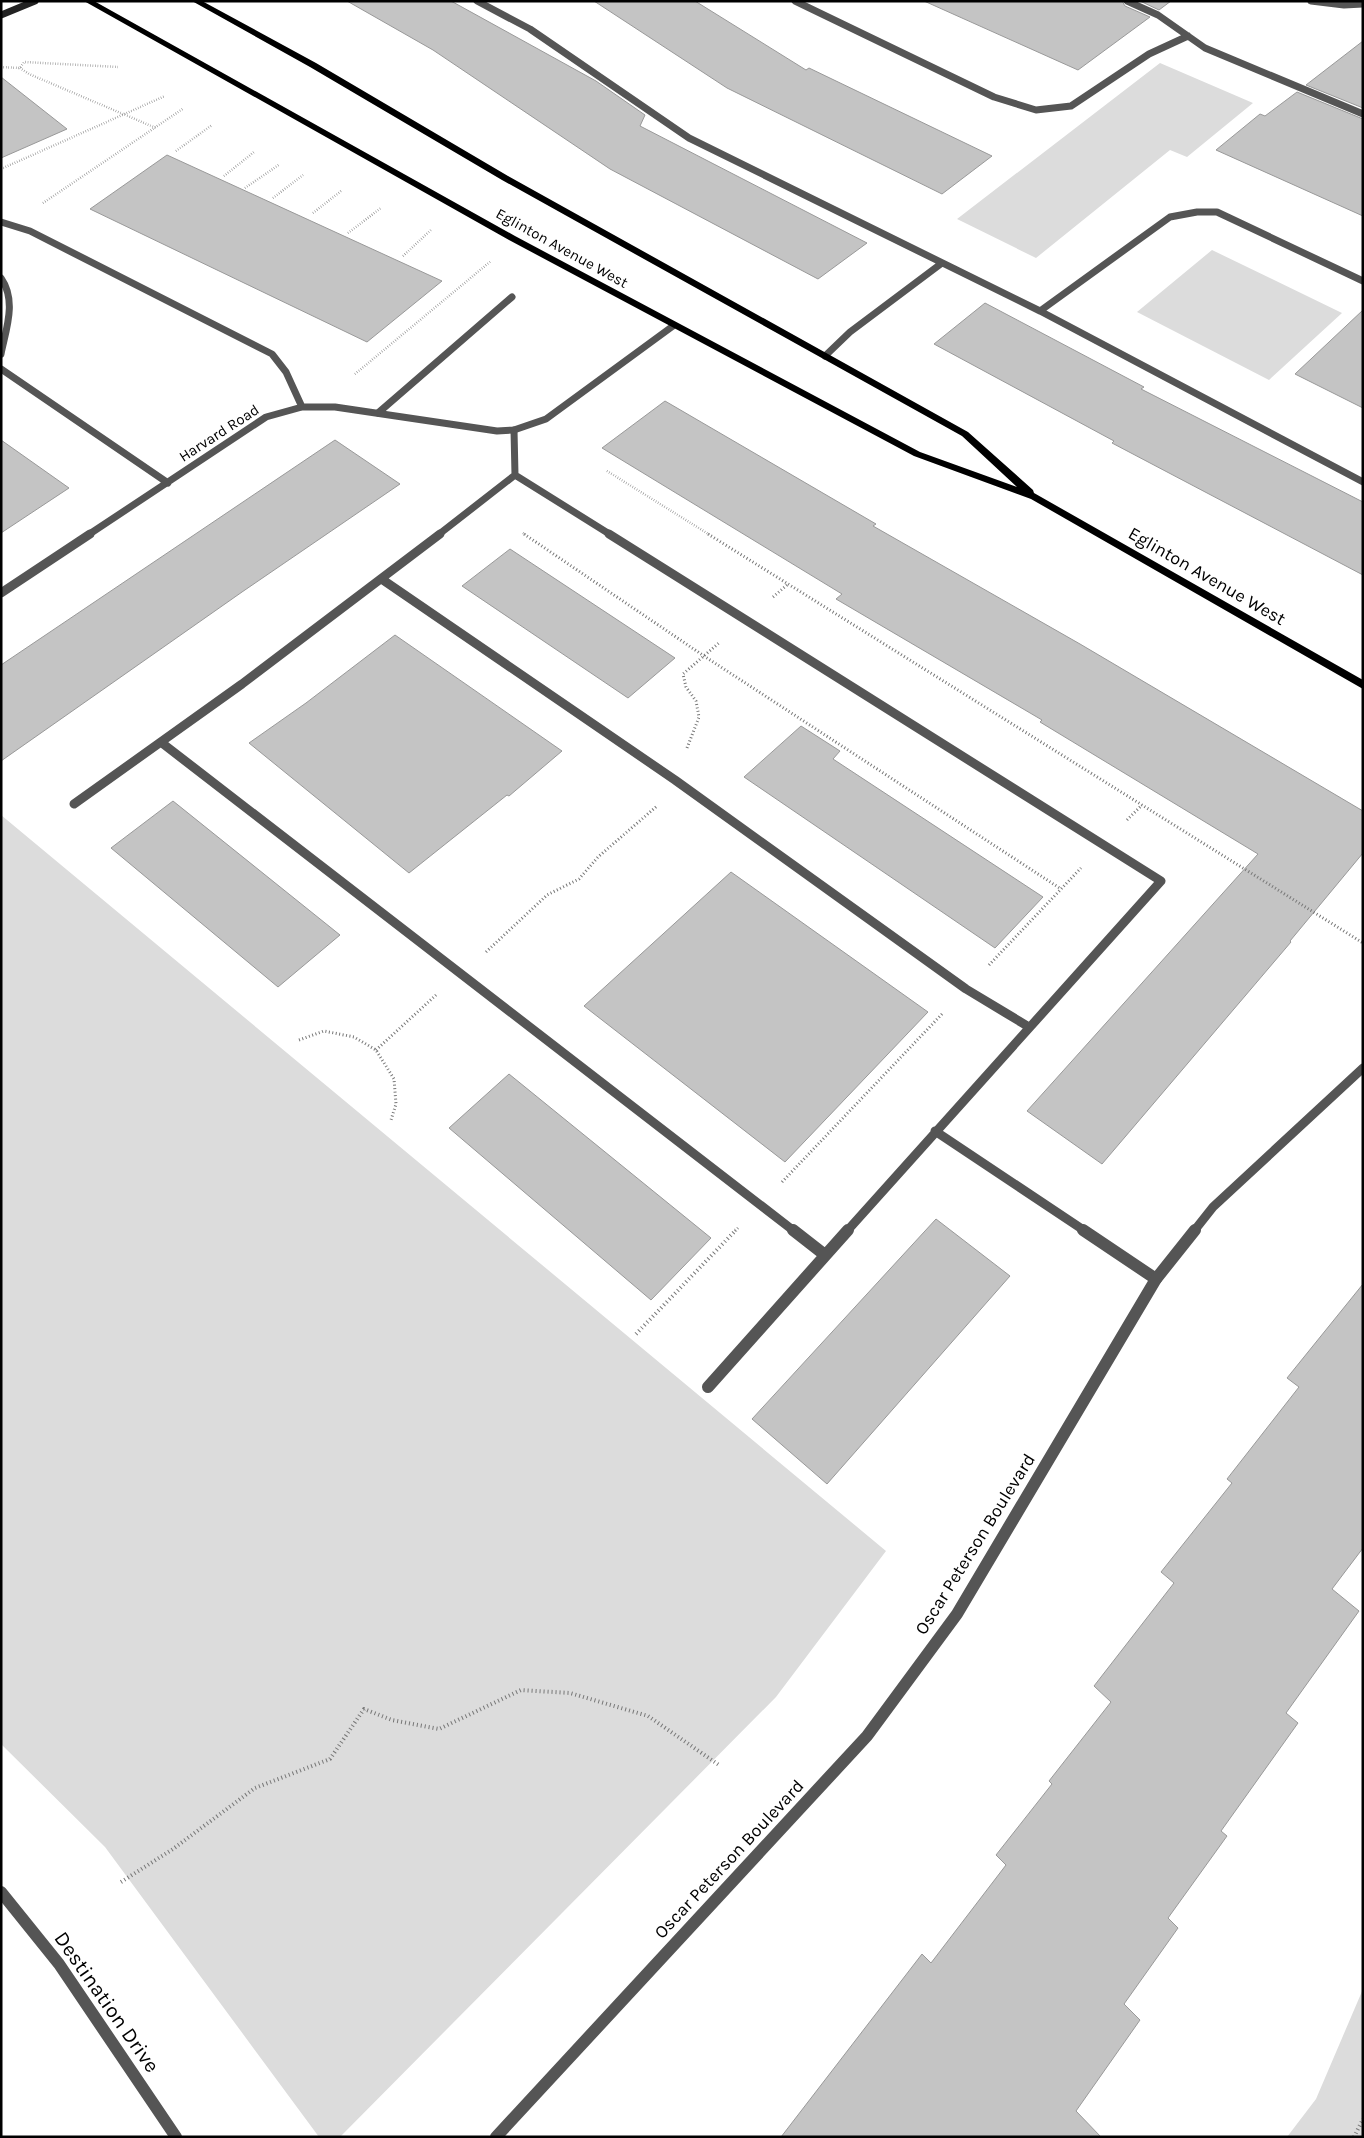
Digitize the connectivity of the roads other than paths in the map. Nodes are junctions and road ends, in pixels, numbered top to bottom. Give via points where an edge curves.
1 (35, 1) edge
2 (88, 1) edge
3 (196, 1) edge
4 (478, 1) edge
5 (795, 1) edge
6 (1127, 1) edge
7 (1311, 1) edge
8 (1363, 4) edge
9 (1, 15) edge
10 (1188, 36) junction
11 (1363, 114) edge
12 (1, 222) edge
13 (942, 263) junction
14 (1, 278) edge
15 (1363, 280) edge
16 (512, 297) dead end
17 (1040, 311) junction
18 (673, 326) junction
19 (1, 354) edge
20 (825, 356) junction
21 (1, 369) edge
22 (302, 407) junction
23 (378, 413) junction
24 (514, 430) junction
25 (515, 475) junction
26 (1363, 482) edge
27 (168, 483) junction
28 (1035, 497) junction
29 (383, 580) junction
30 (1, 593) edge
31 (1363, 685) edge
32 (162, 743) junction
33 (74, 804) dead end
34 (1029, 1027) junction
35 (1363, 1068) edge
36 (935, 1131) junction
37 (825, 1255) junction
38 (1156, 1279) junction
39 (708, 1386) dead end
40 (1, 1892) edge
41 (176, 2137) edge
42 (496, 2137) edge

1 - 9 main road
2 - 18 main road, Eglinton Avenue West
3 - 20 main road, Eglinton Avenue West
4 - 13 street via 530,29 689,138
5 - 10 street via 994,97 1036,110 1071,106 1149,54
6 - 10 street via 1158,15
7 - 8 street
10 - 11 street via 1205,48
12 - 22 street via 30,230 272,354 286,371
13 - 17 street
13 - 20 street via 850,332
14 - 19 street via 9,288 9,306
15 - 17 street via 1217,212 1197,212 1170,217
16 - 23 street
17 - 26 street
18 - 24 street, Harvard Road via 546,418
18 - 28 main road, Eglinton Avenue West via 917,454
20 - 28 main road, Eglinton Avenue West via 965,434
21 - 27 street
22 - 23 street, Harvard Road via 335,407
22 - 27 street, Harvard Road via 266,417
23 - 24 street, Harvard Road via 476,428
24 - 25 street
25 - 29 street
25 - 34 street via 1161,880
27 - 30 street, Harvard Road
28 - 31 main road, Eglinton Avenue West
29 - 32 street
29 - 34 street via 675,780 966,989
32 - 33 street
32 - 37 street
34 - 36 street
35 - 38 street, Oscar Peterson Boulevard via 1213,1208
36 - 37 street
36 - 38 street
37 - 39 street
38 - 42 street, Oscar Peterson Boulevard via 957,1614 867,1736
40 - 41 street, Destination Drive via 59,1964

